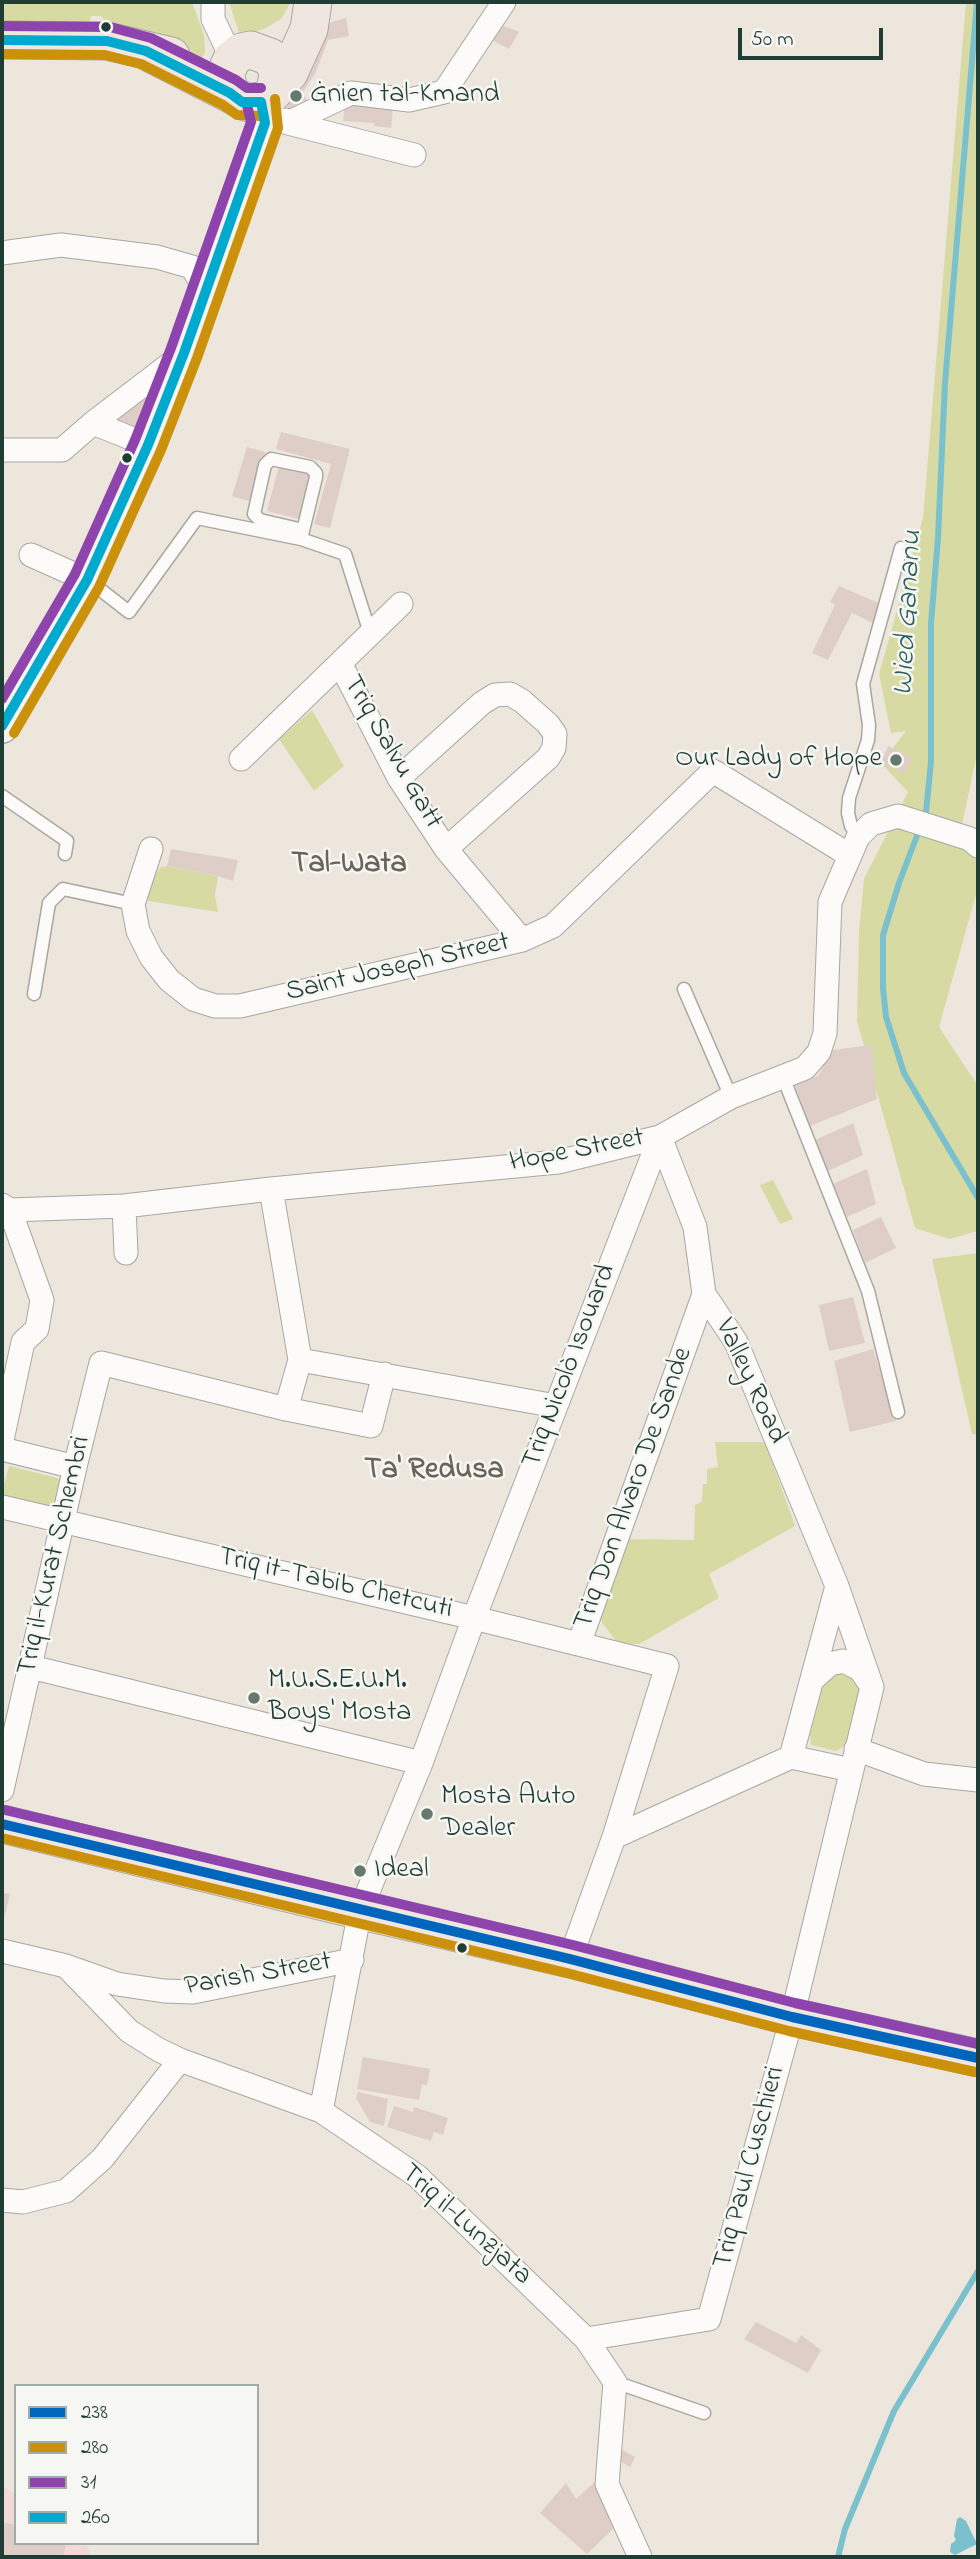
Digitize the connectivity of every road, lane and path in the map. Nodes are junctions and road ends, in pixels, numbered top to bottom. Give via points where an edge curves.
1 (303, 2) edge
2 (313, 2) edge
3 (504, 2) edge
4 (213, 10) edge
5 (2, 40) edge
6 (254, 80) junction
7 (414, 155) dead end
8 (2, 253) edge
9 (206, 291) junction
10 (184, 353) junction
11 (93, 423) junction
12 (148, 445) junction
13 (2, 450) edge
14 (302, 534) junction
15 (901, 548) dead end
16 (31, 555) dead end
17 (88, 580) junction
18 (401, 604) dead end
19 (370, 633) junction
20 (340, 663) junction
21 (2, 726) edge
22 (241, 759) dead end
23 (399, 778) junction
24 (2, 796) edge
25 (974, 843) edge
26 (853, 846) junction
27 (151, 849) dead end
28 (446, 849) junction
29 (65, 853) dead end
30 (133, 904) junction
31 (523, 940) junction
32 (684, 989) dead end
33 (34, 994) dead end
34 (783, 1077) junction
35 (731, 1097) junction
36 (660, 1137) junction
37 (271, 1189) junction
38 (124, 1206) junction
39 (4, 1210) edge
40 (126, 1253) dead end
41 (704, 1294) junction
42 (300, 1360) junction
43 (384, 1374) junction
44 (556, 1406) junction
45 (286, 1409) junction
46 (898, 1412) dead end
47 (2, 1440) edge
48 (2, 1449) edge
49 (75, 1467) junction
50 (2, 1507) edge
51 (63, 1521) junction
52 (837, 1586) junction
53 (474, 1618) junction
54 (579, 1644) junction
55 (31, 1667) junction
56 (812, 1680) junction
57 (872, 1687) junction
58 (791, 1757) junction
59 (854, 1759) junction
60 (421, 1763) junction
61 (978, 1780) edge
62 (2, 1790) edge
63 (2, 1824) edge
64 (614, 1837) junction
65 (360, 1911) junction
66 (2, 1951) edge
67 (570, 1959) junction
68 (352, 1960) junction
69 (66, 1966) junction
70 (792, 2017) junction
71 (978, 2058) edge
72 (180, 2060) junction
73 (321, 2110) junction
74 (2, 2200) edge
75 (586, 2339) junction
76 (615, 2382) junction
77 (704, 2413) dead end
78 (640, 2557) edge

1 - 6 main road
2 - 6 main road via 309,29 289,73
3 - 6 street via 444,92 409,100
4 - 6 street
5 - 6 main road via 107,41
6 - 7 street
6 - 9 main road via 265,123
8 - 9 street via 61,245 157,257 192,267
9 - 10 main road
10 - 11 street
10 - 12 main road
11 - 12 street
11 - 13 street via 62,450
12 - 17 main road
14 - 14 lane via 316,473 310,467 271,458 265,465 254,514
14 - 17 lane via 197,518 129,612
14 - 19 lane via 345,554
15 - 26 lane via 863,684 869,725 849,798
16 - 17 street
17 - 21 main road
18 - 19 street
19 - 20 street
20 - 22 street
20 - 23 street, Triq Salvu Gatt
23 - 28 street, Triq Salvu Gatt
23 - 28 street via 495,695 510,694 522,701 555,734 548,758
24 - 29 lane via 66,841
25 - 26 street via 898,816 871,824
26 - 31 street, Saint Joseph Street via 713,771 553,926
26 - 34 street, Hope Street via 830,902 825,1032 819,1052 805,1068
27 - 30 street
28 - 31 street, Triq Salvu Gatt
30 - 31 street, Saint Joseph Street via 138,932 169,980 193,999 215,1006 240,1006
30 - 33 lane via 62,889 49,903
32 - 35 lane
34 - 35 street, Hope Street
34 - 46 lane via 868,1291
35 - 36 street, Hope Street
36 - 37 street, Hope Street via 558,1162
36 - 41 street, Valley Road via 695,1227
36 - 44 street, Triq Nicolò Isouard
37 - 38 street, Hope Street
37 - 42 street
38 - 39 street, Hope Street
38 - 40 street
39 - 47 street via 41,1300 37,1329 23,1342
41 - 52 street, Valley Road via 736,1342
41 - 54 street, Triq Don Alvaro De Sande
42 - 43 street
42 - 45 street
43 - 44 street
43 - 45 street via 371,1426
44 - 53 street, Triq Nicolò Isouard
45 - 49 street, Triq il-Kurat Schembri via 102,1363
48 - 49 street
49 - 51 street, Triq il-Kurat Schembri
50 - 51 street, Triq it-Tabib Chetcuti
51 - 53 street, Triq it-Tabib Chetcuti
51 - 55 street, Triq il-Kurat Schembri
52 - 56 street
52 - 57 street, Valley Road
53 - 54 street, Triq it-Tabib Chetcuti
53 - 60 street, Triq Nicolò Isouard
54 - 64 street, Triq it-Tabib Chetcuti via 667,1666
55 - 60 street
55 - 62 street, Triq il-Kurat Schembri
56 - 57 street via 830,1664 843,1661 860,1669
56 - 58 street
57 - 59 street
58 - 59 street
58 - 64 street
59 - 61 street
59 - 70 street
60 - 65 street, Triq Nicolò Isouard
63 - 65 main road
64 - 67 street
65 - 67 main road
65 - 68 street, Triq Nicolò Isouard
66 - 69 street, Parish Street
67 - 70 main road
68 - 69 street, Parish Street via 193,1992 117,1984
68 - 73 street, Triq Nicolò Isouard
69 - 72 street, Triq il-Lunzjata via 129,2031
70 - 71 main road
70 - 75 street, Triq Paul Cuschieri via 709,2319
72 - 73 street, Triq il-Lunzjata
72 - 74 street via 102,2160 66,2191 23,2202
73 - 75 street, Triq il-Lunzjata via 417,2176
75 - 76 street, Triq il-Lunzjata
76 - 77 lane
76 - 78 street via 607,2484

